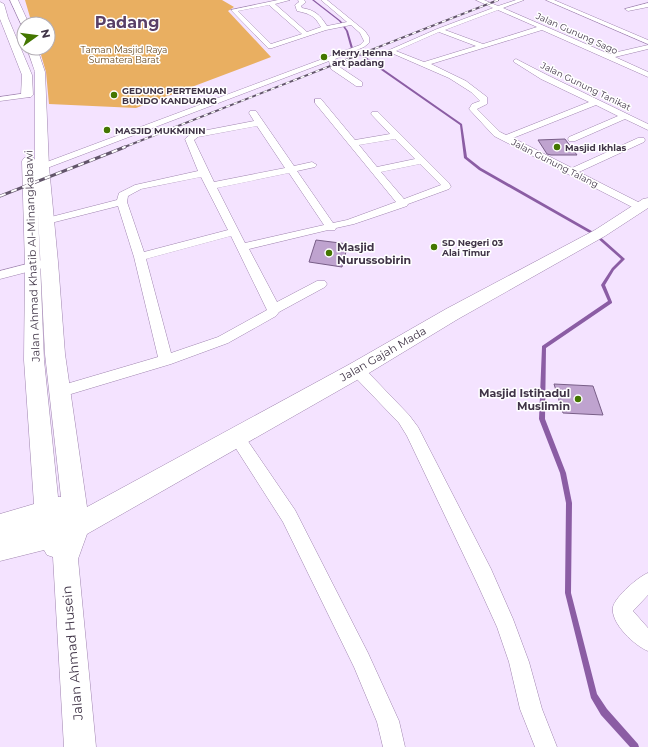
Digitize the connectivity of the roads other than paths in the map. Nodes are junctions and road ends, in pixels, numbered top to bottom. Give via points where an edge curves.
1 (14, 0) edge
2 (287, 0) edge
3 (301, 0) edge
4 (324, 0) edge
5 (479, 0) edge
6 (520, 0) edge
7 (549, 0) edge
8 (270, 3) junction
9 (0, 4) edge
10 (648, 4) edge
11 (499, 8) junction
12 (628, 9) dead end
13 (21, 16) edge
14 (2, 18) edge
15 (350, 23) junction
16 (325, 28) junction
17 (541, 28) junction
18 (439, 30) junction
19 (306, 34) junction
20 (16, 35) edge
21 (648, 42) edge
22 (483, 46) junction
23 (648, 47) edge
24 (28, 56) edge
25 (31, 56) edge
26 (608, 56) junction
27 (330, 58) junction
28 (516, 61) dead end
29 (424, 64) junction
30 (648, 75) edge
31 (359, 84) dead end
32 (27, 95) junction
33 (0, 99) edge
34 (318, 101) dead end
35 (596, 102) junction
36 (253, 113) dead end
37 (375, 114) dead end
38 (625, 116) junction
39 (259, 123) junction
40 (648, 127) edge
41 (396, 136) junction
42 (506, 138) junction
43 (572, 139) dead end
44 (641, 140) dead end
45 (353, 143) junction
46 (421, 161) junction
47 (312, 165) dead end
48 (291, 169) junction
49 (36, 170) junction
50 (376, 170) junction
51 (572, 172) junction
52 (204, 173) junction
53 (211, 186) junction
54 (122, 202) junction
55 (403, 204) junction
56 (644, 205) edge
57 (47, 221) junction
58 (331, 228) junction
59 (235, 232) junction
60 (242, 247) junction
61 (140, 257) junction
62 (50, 262) junction
63 (33, 266) junction
64 (0, 275) edge
65 (321, 284) dead end
66 (274, 309) junction
67 (55, 354) junction
68 (34, 360) junction
69 (166, 360) junction
70 (357, 370) junction
71 (61, 391) junction
72 (236, 436) junction
73 (76, 515) junction
74 (48, 524) junction
75 (0, 526) edge
76 (0, 548) edge
77 (65, 559) junction
78 (648, 582) edge
79 (648, 641) edge
80 (80, 747) edge
81 (394, 747) edge
82 (546, 747) edge

1 - 13 main road
2 - 8 street
3 - 16 street via 303,2 298,5 299,10 310,11
4 - 15 street
5 - 11 street, Jalan Gunung Sago
6 - 11 street
7 - 21 street
8 - 19 street
8 - 19 street via 234,10 270,47
9 - 14 main road, Jalan Ahmad Khatib Al-Minangkabawi
10 - 12 street
11 - 17 street, Jalan Gunung Sago
11 - 18 street
14 - 20 main road, Jalan Ahmad Khatib Al-Minangkabawi
15 - 16 street
15 - 27 street via 363,32 367,42 355,50
16 - 19 street
17 - 22 street
17 - 26 street, Jalan Gunung Sago
18 - 22 street
18 - 29 street via 390,51
22 - 29 street
23 - 26 street
24 - 32 main road, Jalan Ahmad Khatib Al-Minangkabawi
25 - 49 main road, Jalan Ahmad Khatib Al-Minangkabawi via 40,72
26 - 30 street, Jalan Gunung Sago
27 - 31 street via 334,62 334,67
27 - 49 street
28 - 35 street, Jalan Gunung Tanikat
29 - 42 street, Jalan Gunung Talang via 454,78 480,95 484,102 473,109 493,130
32 - 33 street
32 - 49 main road, Jalan Ahmad Khatib Al-Minangkabawi
34 - 45 street
35 - 38 street, Jalan Gunung Tanikat
35 - 42 street
36 - 39 street
37 - 41 street
38 - 40 street, Jalan Gunung Tanikat
38 - 43 street
39 - 48 street
39 - 52 street via 190,137
41 - 45 street
41 - 46 street
42 - 51 street, Jalan Gunung Talang
44 - 51 street
45 - 50 street
46 - 50 street
46 - 55 street via 446,185 446,188
47 - 48 street
48 - 53 street
48 - 58 street
49 - 57 main road, Jalan Ahmad Khatib Al-Minangkabawi
49 - 63 main road, Jalan Ahmad Khatib Al-Minangkabawi
50 - 55 street
51 - 56 street, Jalan Gunung Talang
52 - 53 street
52 - 54 street via 138,187 123,194
53 - 59 street
54 - 57 street
54 - 61 street
55 - 58 street
56 - 70 main road, Jalan Gajah Mada via 595,236 452,314
57 - 62 main road, Jalan Ahmad Khatib Al-Minangkabawi
58 - 60 street
59 - 60 street
59 - 61 street
60 - 66 street
61 - 69 street
62 - 63 street
62 - 67 main road, Jalan Ahmad Khatib Al-Minangkabawi
63 - 64 street
63 - 68 main road, Jalan Ahmad Khatib Al-Minangkabawi
65 - 66 street
66 - 69 street via 272,313 223,340
67 - 68 main road
67 - 71 main road, Jalan Ahmad Khatib Al-Minangkabawi
68 - 74 main road, Jalan Ahmad Khatib Al-Minangkabawi
69 - 71 street
70 - 72 main road, Jalan Gajah Mada
70 - 82 street via 404,419 413,432 506,626 519,662 531,709
71 - 73 main road, Jalan Ahmad Khatib Al-Minangkabawi
72 - 73 main road, Jalan Gajah Mada via 117,504
72 - 81 street via 289,516 361,660 388,721
73 - 74 main road, Jalan Gajah Mada
73 - 77 main road
74 - 75 main road
74 - 76 main road
74 - 77 main road
77 - 80 main road, Jalan Ahmad Husein
78 - 79 street via 623,608 622,613

